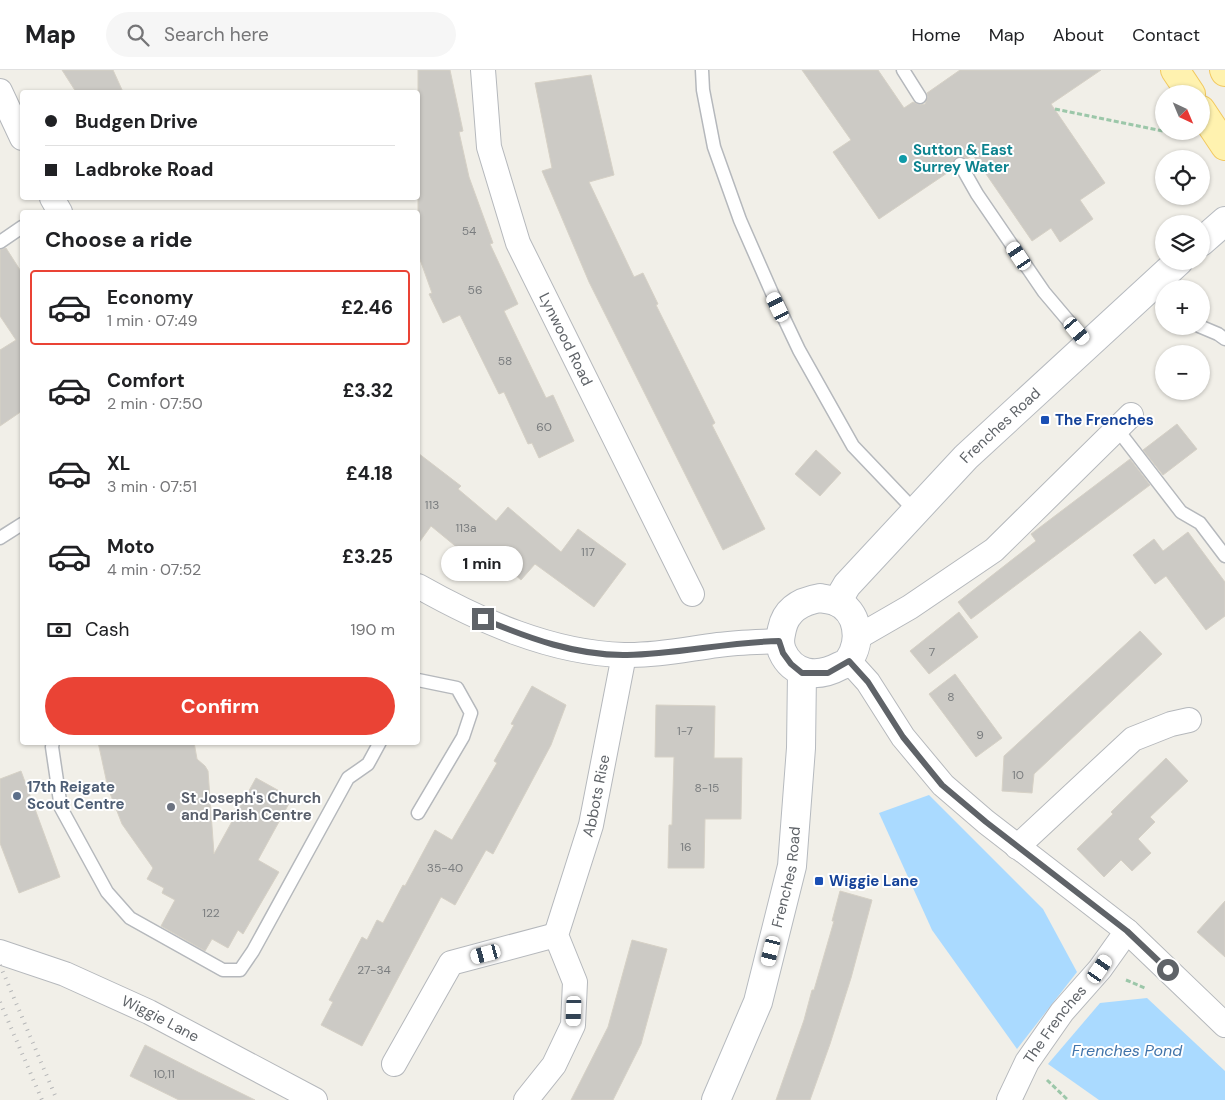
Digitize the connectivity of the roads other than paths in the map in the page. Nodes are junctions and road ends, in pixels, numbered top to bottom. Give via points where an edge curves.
1 (483, 70) edge
2 (702, 70) edge
3 (903, 70) edge
4 (1175, 70) edge
5 (1185, 85) edge
6 (0, 90) edge
7 (920, 97) dead end
8 (1210, 124) edge
9 (20, 134) edge
10 (1225, 146) edge
11 (960, 164) dead end
12 (1225, 221) edge
13 (20, 228) edge
14 (1210, 234) edge
15 (0, 242) edge
16 (1172, 270) edge
17 (1165, 280) edge
18 (1155, 290) edge
19 (1210, 331) edge
20 (1225, 339) edge
21 (1088, 344) junction
22 (1124, 422) joint
23 (915, 510) junction
24 (20, 525) edge
25 (0, 538) edge
26 (1225, 556) edge
27 (420, 587) edge
28 (692, 594) dead end
29 (837, 602) junction
30 (779, 641) junction
31 (854, 649) junction
32 (624, 655) junction
33 (802, 673) junction
34 (420, 680) edge
35 (1189, 720) dead end
36 (52, 745) edge
37 (378, 745) edge
38 (418, 813) dead end
39 (1017, 847) junction
40 (1127, 931) junction
41 (556, 935) junction
42 (0, 952) edge
43 (1225, 1025) edge
44 (394, 1064) dead end
45 (315, 1100) edge
46 (526, 1100) edge
47 (716, 1100) edge
48 (1009, 1100) edge

1 - 28 street, Lynwood Road via 489,147 518,242
2 - 23 lane via 718,156 740,220 799,350 853,446
3 - 7 lane
4 - 5 main road
6 - 9 street
8 - 10 main road
11 - 21 lane via 1044,292
12 - 14 street
13 - 15 lane
16 - 17 street, Frenches Road
18 - 21 street, Frenches Road
19 - 20 lane
21 - 23 street, Frenches Road via 966,457
22 - 26 lane via 1181,512 1200,523
22 - 31 street via 994,550
23 - 29 street, Frenches Road via 847,585
24 - 25 lane
27 - 32 street via 453,606 550,644 586,652
29 - 30 street via 820,598 807,600 791,610 783,621
29 - 31 street via 850,613 856,624
30 - 32 street
30 - 33 street via 783,653
31 - 33 street via 828,673
31 - 39 street via 868,682 903,737 942,785
32 - 41 street, Abbots Rise via 591,825
33 - 47 street, Frenches Road via 801,748 792,866 758,1002
34 - 38 lane via 457,688 471,712 463,737
35 - 39 street via 1133,739
36 - 37 lane via 61,808 107,892 130,918 223,970 240,970 348,778 368,764
39 - 40 street
40 - 43 street
40 - 48 street, The Frenches via 1026,1062
41 - 44 street via 451,963
41 - 46 street via 574,982 574,1025 554,1065
42 - 45 street, Wiggie Lane via 65,974 149,1012

